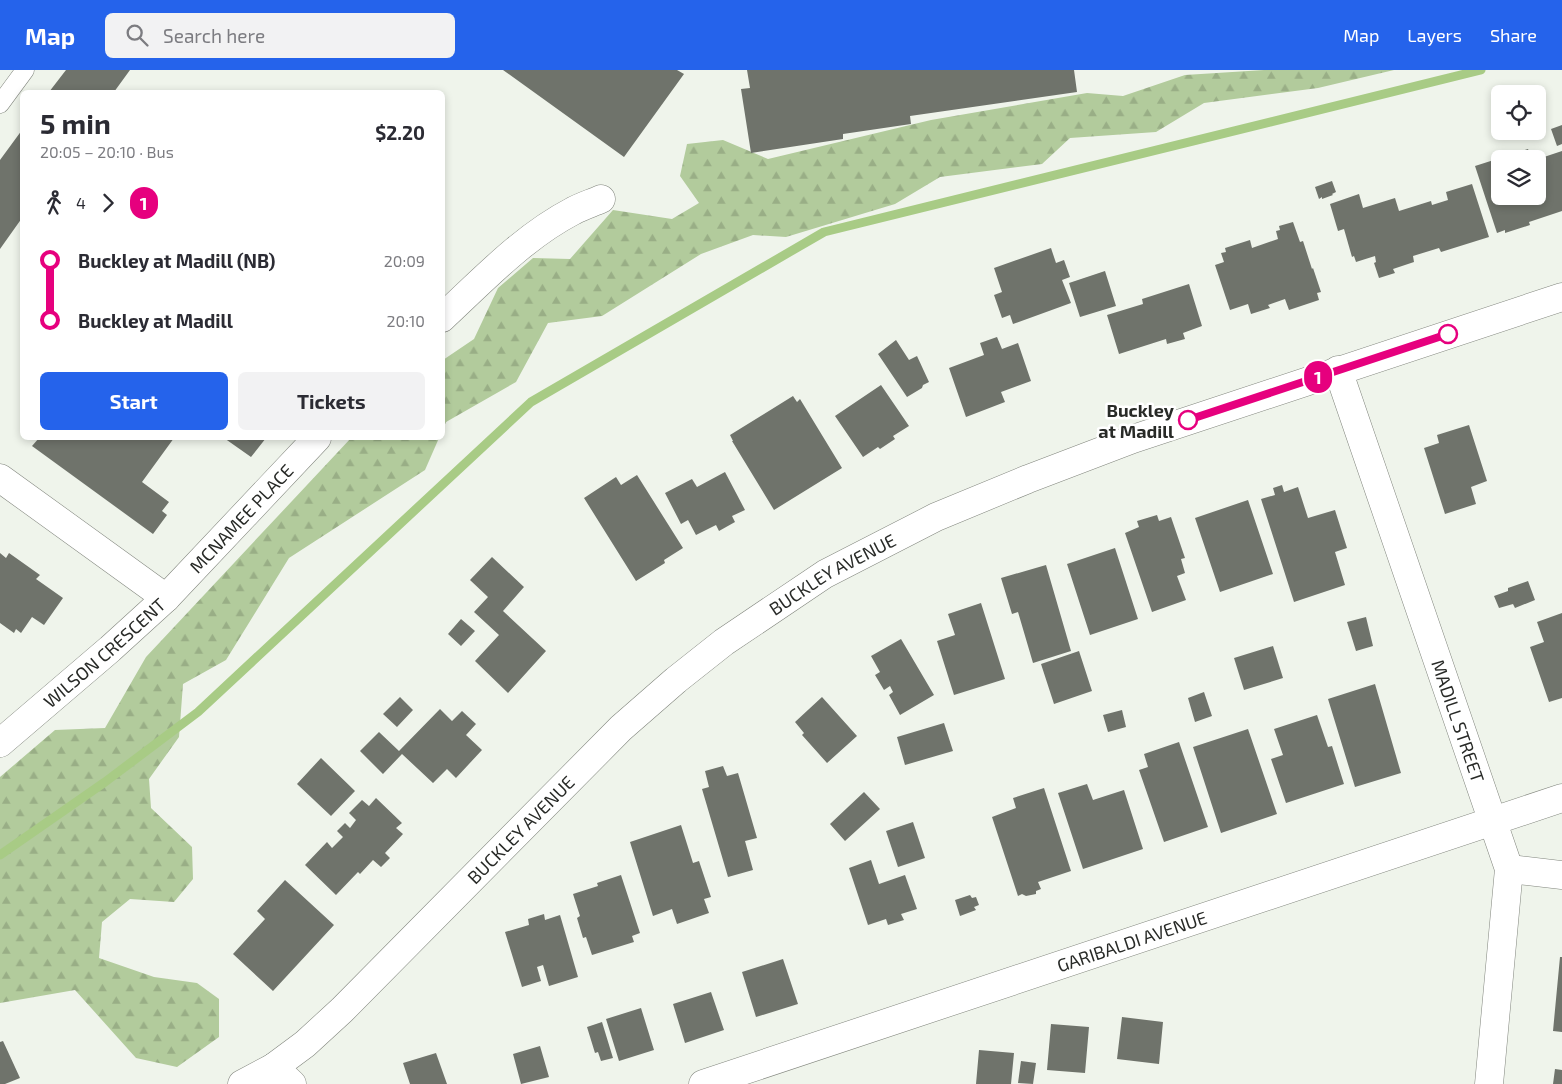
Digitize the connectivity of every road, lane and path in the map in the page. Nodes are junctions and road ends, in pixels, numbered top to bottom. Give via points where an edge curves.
1 (25, 70) edge
2 (0, 104) edge
3 (601, 199) dead end
4 (1562, 297) edge
5 (445, 315) edge
6 (1338, 370) junction
7 (315, 440) edge
8 (0, 478) edge
9 (166, 598) junction
10 (0, 743) edge
11 (1562, 798) edge
12 (1492, 821) junction
13 (1509, 870) junction
14 (1562, 875) edge
15 (283, 1076) edge
16 (242, 1084) edge
17 (703, 1084) edge
18 (1489, 1084) edge

1 - 2 lane
3 - 5 street via 544,229
4 - 6 street, BUCKLEY AVENUE
6 - 12 street, MADILL STREET
6 - 15 street, BUCKLEY AVENUE via 1133,439 1028,479 936,517 825,574 724,642 621,728 305,1044
7 - 9 street, MCNAMEE PLACE
8 - 9 street, WILSON CRESCENT
9 - 10 street, WILSON CRESCENT
11 - 12 street, GARIBALDI AVENUE
12 - 13 street, MADILL STREET
12 - 17 street, GARIBALDI AVENUE
13 - 14 street
13 - 18 street, MADILL STREET
15 - 16 street, BUCKLEY AVENUE

